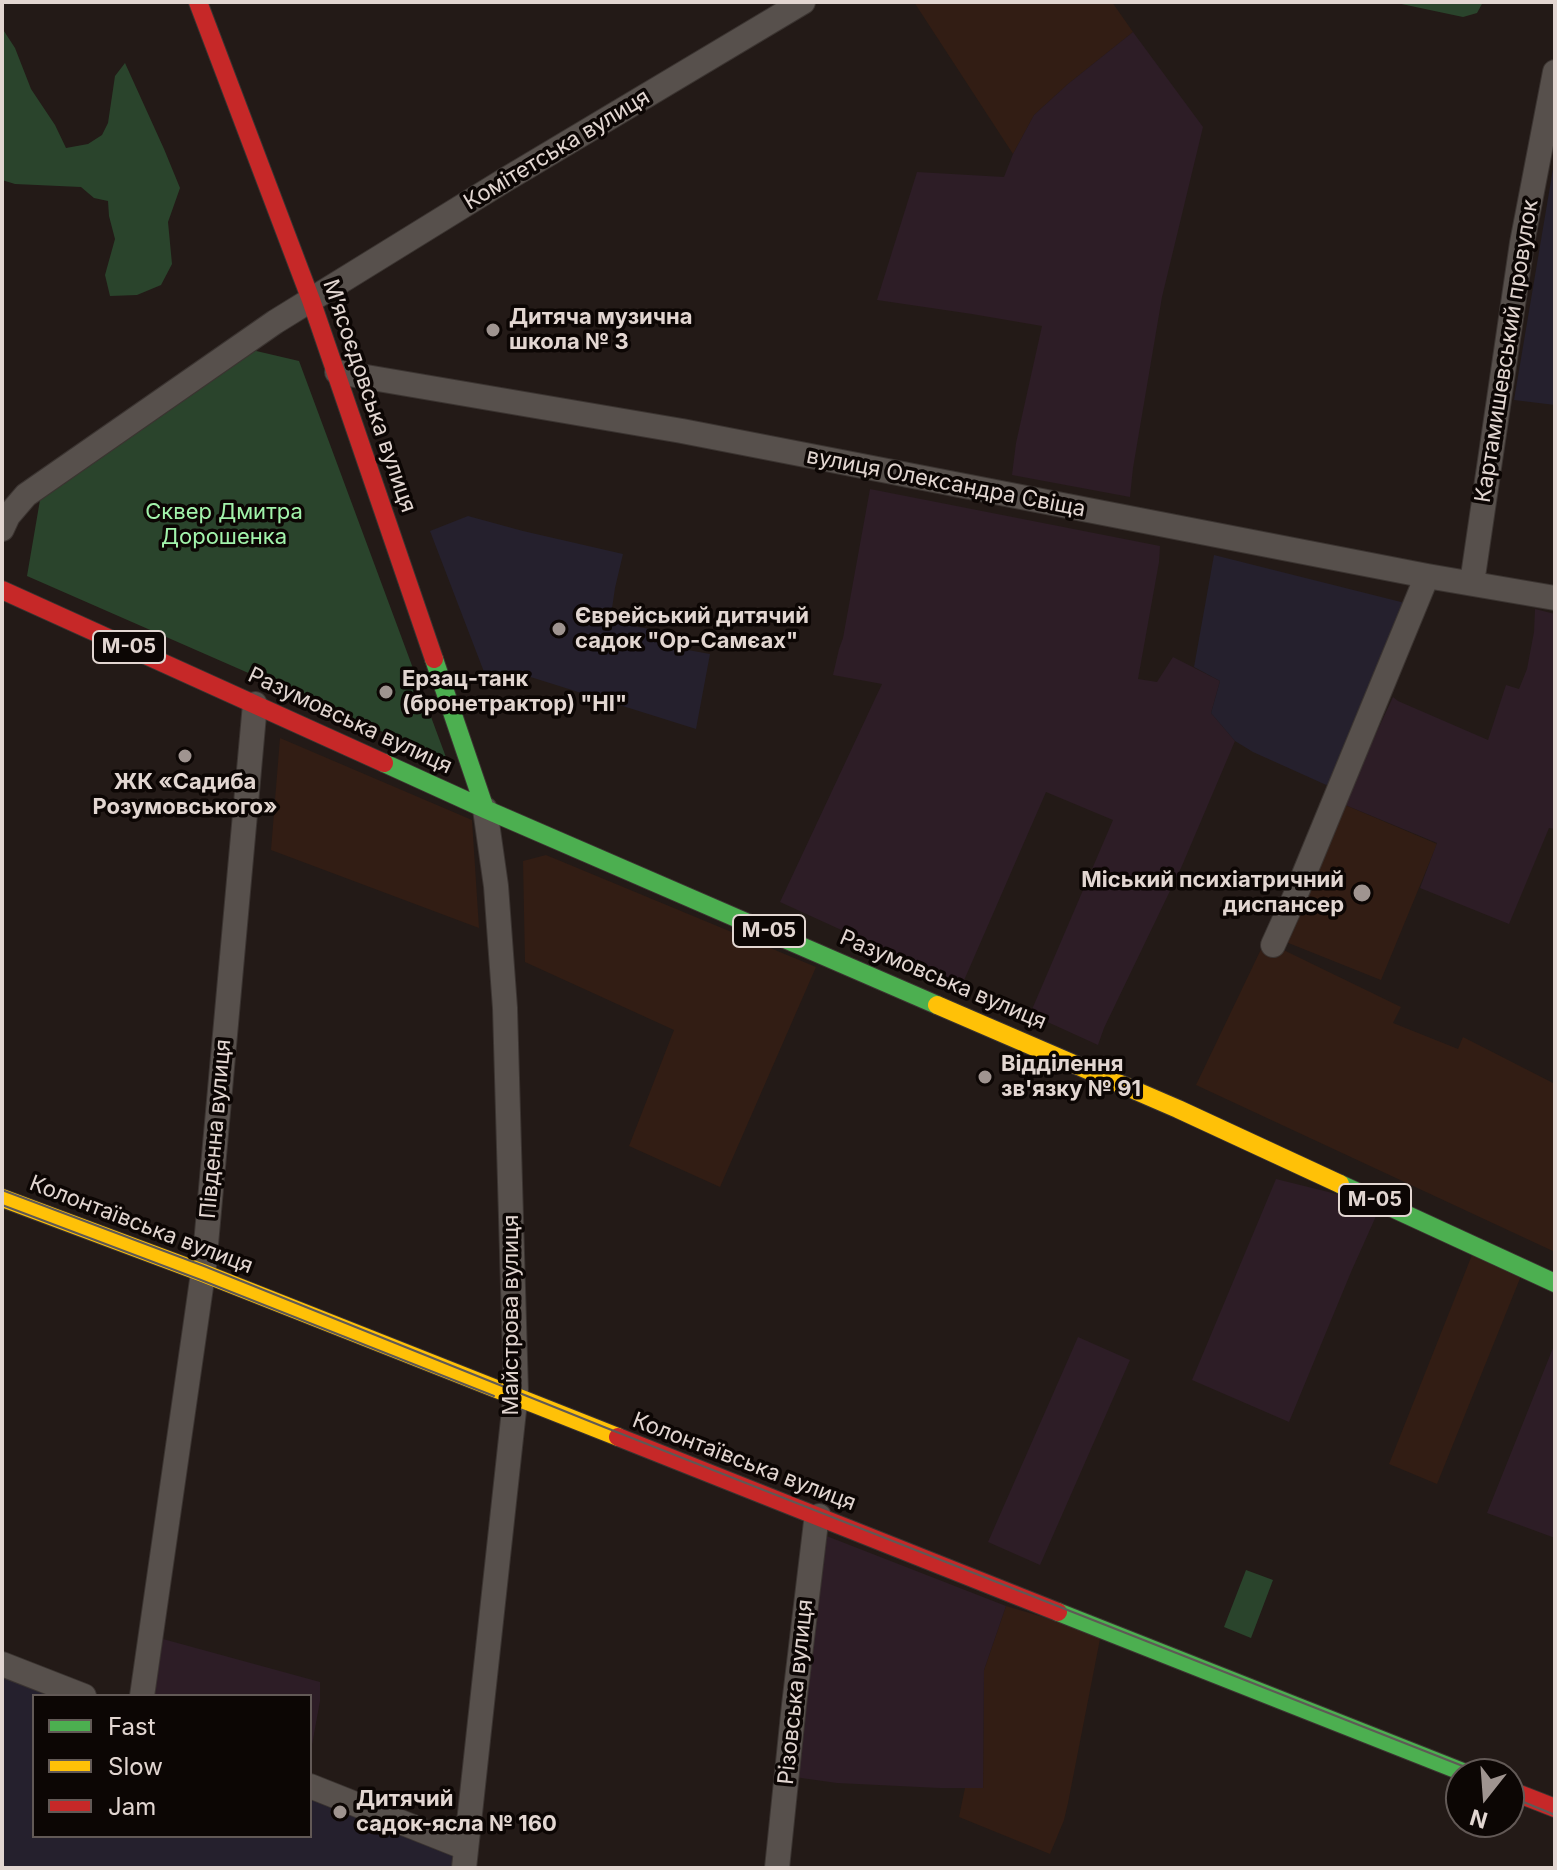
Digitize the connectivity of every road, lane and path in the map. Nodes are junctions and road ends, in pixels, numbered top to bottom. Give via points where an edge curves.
1 (198, 2) edge
2 (803, 2) edge
3 (1555, 72) edge
4 (311, 300) junction
5 (337, 372) junction
6 (2, 529) edge
7 (1427, 576) junction
8 (1472, 583) junction
9 (2, 590) edge
10 (1555, 598) edge
11 (255, 704) junction
12 (485, 809) junction
13 (1273, 945) dead end
14 (2, 1198) edge
15 (203, 1273) junction
16 (1555, 1283) edge
17 (515, 1398) junction
18 (819, 1516) junction
19 (2, 1664) edge
20 (79, 1694) edge
21 (142, 1694) edge
22 (1445, 1765) edge
23 (312, 1787) edge
24 (1525, 1796) edge
25 (1555, 1808) edge
26 (465, 1858) edge
27 (777, 1868) edge

1 - 4 main road, Мʼясоєдовська вулиця
2 - 4 street, Комітетська вулиця
3 - 8 street, Картамишевський провулок via 1522,243
4 - 5 main road, Мʼясоєдовська вулиця
4 - 6 street via 26,495
5 - 7 street, вулиця Олександра Свіща via 682,431
5 - 12 main road, Мʼясоєдовська вулиця
7 - 8 street, вулиця Олександра Свіща
7 - 13 street
8 - 10 street, вулиця Олександра Свіща
9 - 11 main road, Разумовська вулиця / М-05
11 - 12 main road, Разумовська вулиця / М-05
11 - 15 street, Південна вулиця
12 - 16 main road, Разумовська вулиця / М-05 via 1178,1109
12 - 17 street, Майстрова вулиця via 505,1008
14 - 15 main road, Колонтаївська вулиця
15 - 17 main road, Колонтаївська вулиця
15 - 21 street, Південна вулиця
17 - 18 main road, Колонтаївська вулиця
17 - 26 street, Майстрова вулиця
18 - 22 main road, Колонтаївська вулиця
18 - 27 street, Різовська вулиця
19 - 20 street
23 - 26 street
24 - 25 main road

